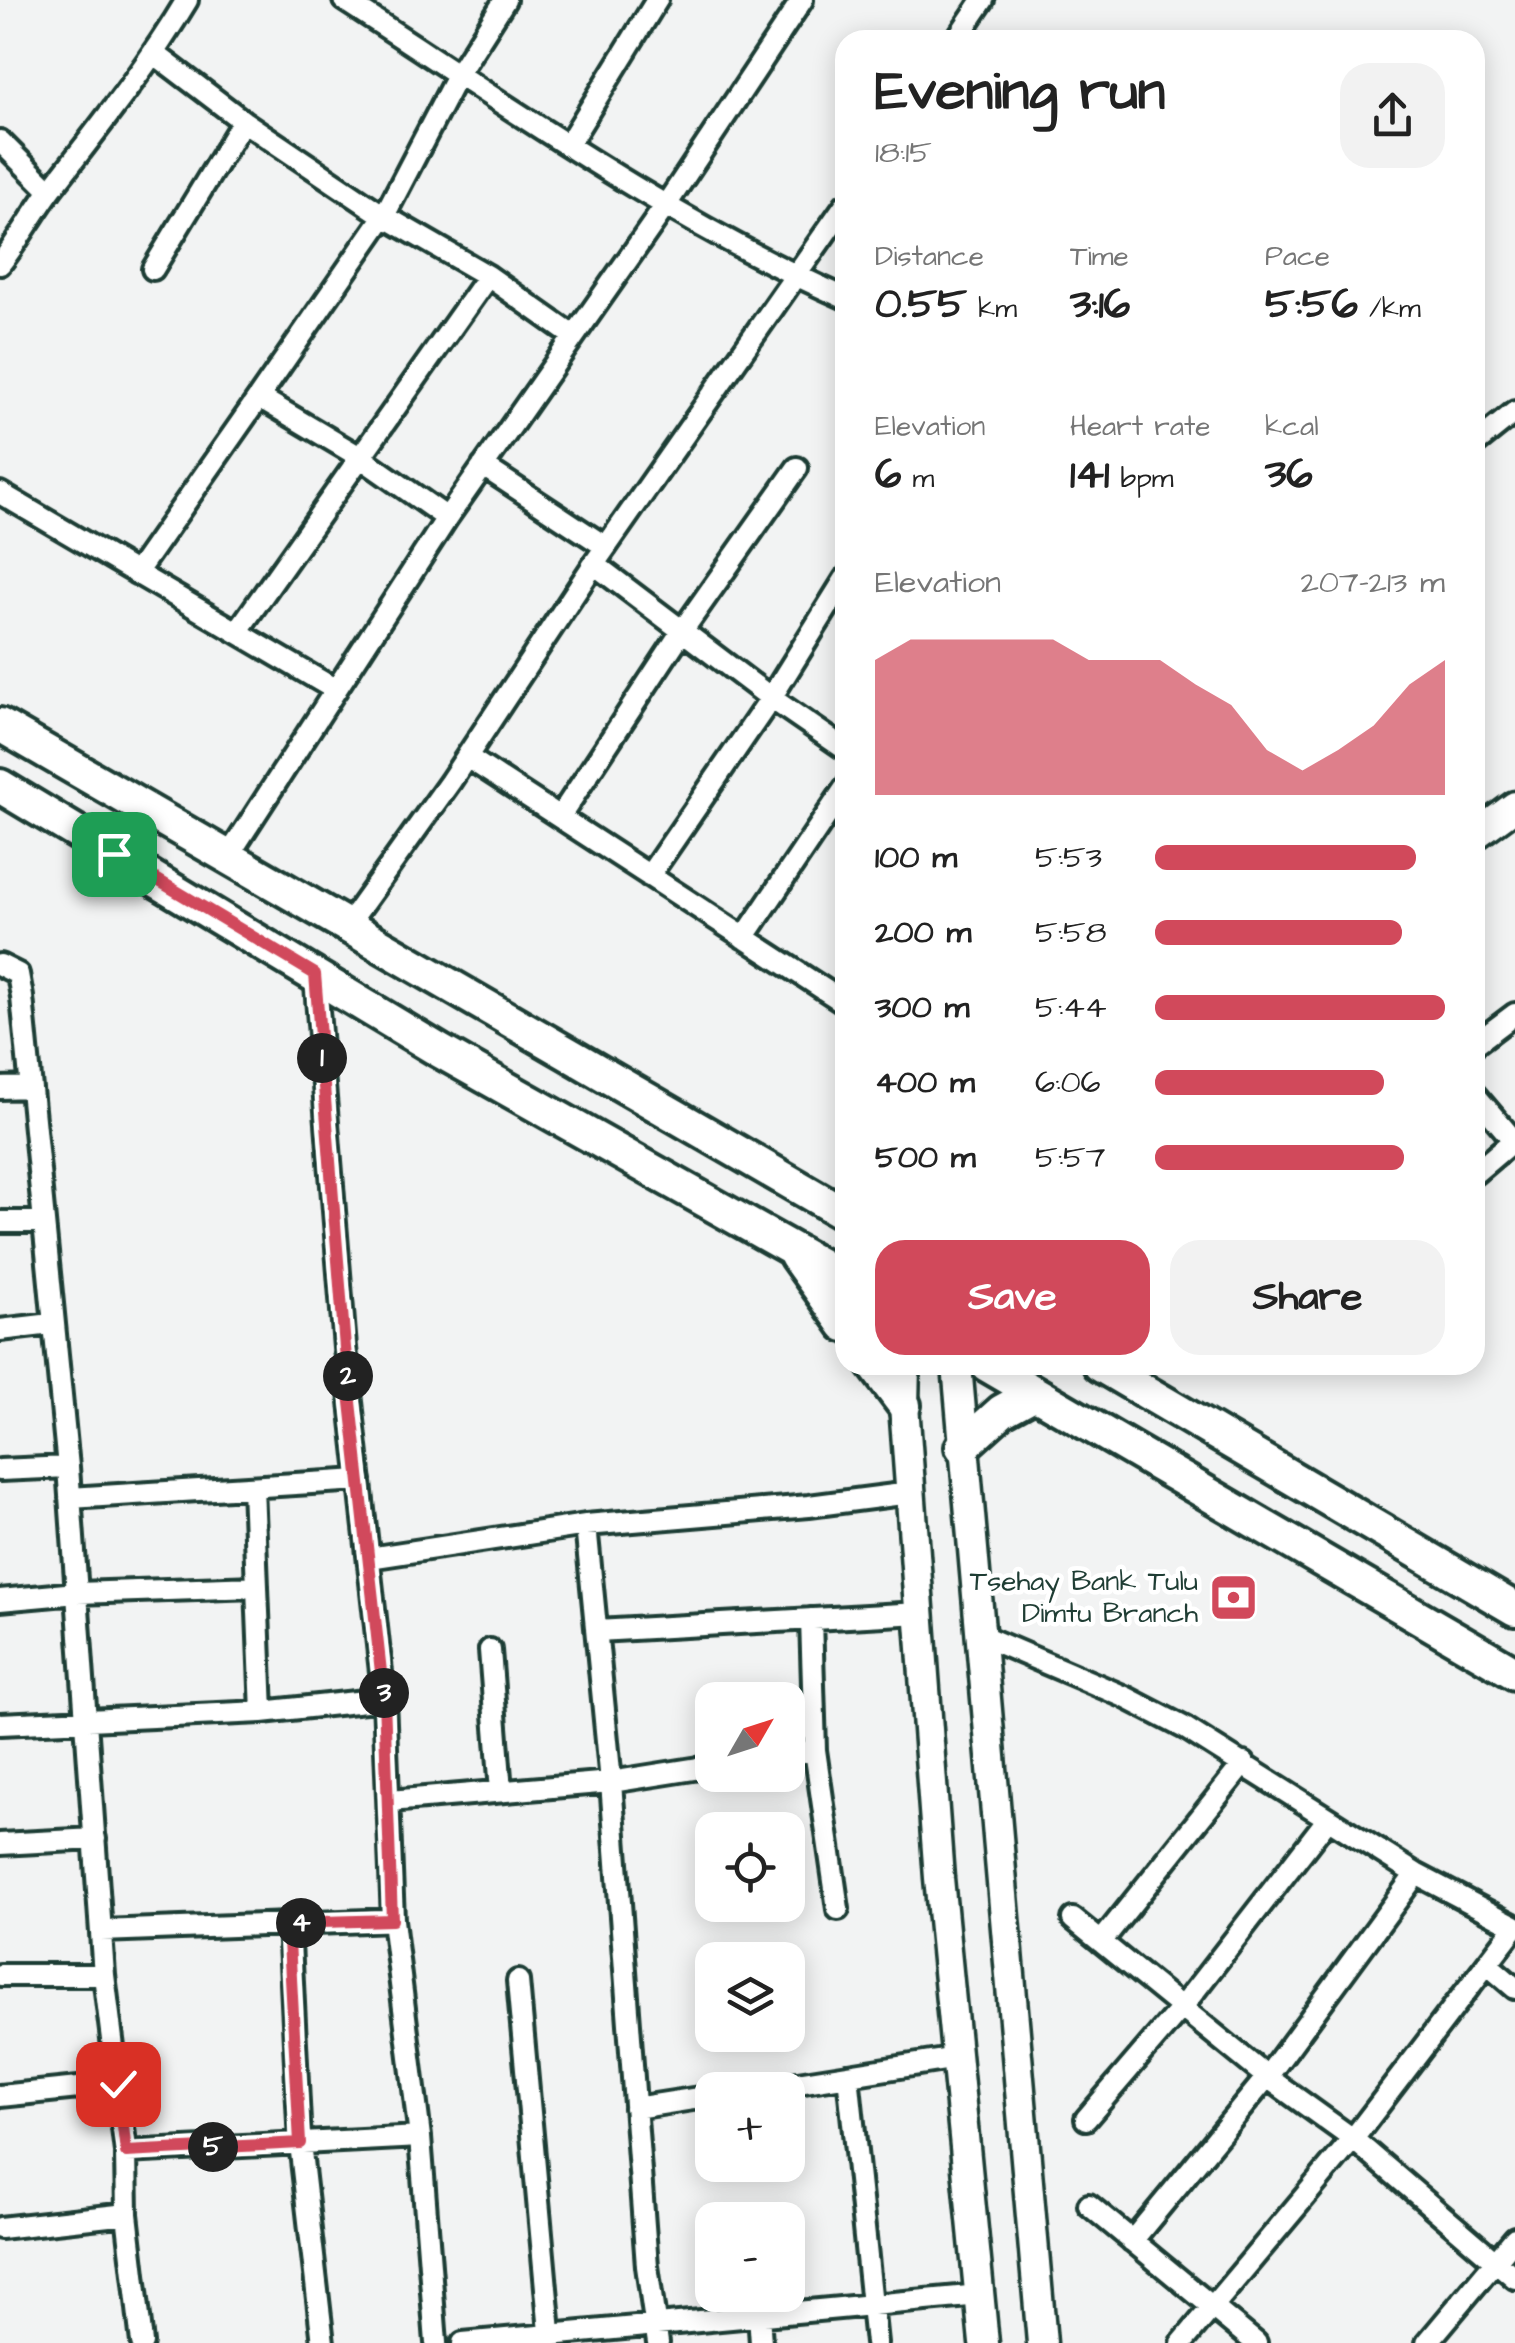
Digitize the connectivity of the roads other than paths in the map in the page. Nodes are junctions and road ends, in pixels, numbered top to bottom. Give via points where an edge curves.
1 (187, 0) edge
2 (344, 0) edge
3 (505, 0) edge
4 (657, 0) edge
5 (802, 0) edge
6 (982, 0) edge
7 (962, 30) edge
8 (155, 54) junction
9 (458, 74) junction
10 (243, 121) junction
11 (0, 141) edge
12 (569, 144) junction
13 (50, 190) junction
14 (666, 205) junction
15 (384, 216) junction
16 (835, 220) edge
17 (0, 264) edge
18 (153, 268) dead end
19 (488, 276) junction
20 (797, 277) junction
21 (835, 294) edge
22 (573, 336) junction
23 (259, 397) junction
24 (1515, 412) edge
25 (1485, 436) edge
26 (360, 457) junction
27 (482, 466) junction
28 (798, 468) dead end
29 (0, 493) edge
30 (447, 518) junction
31 (600, 556) junction
32 (136, 573) junction
33 (835, 595) edge
34 (682, 631) junction
35 (237, 632) junction
36 (336, 690) junction
37 (771, 698) junction
38 (0, 726) edge
39 (835, 742) edge
40 (467, 756) junction
41 (0, 786) edge
42 (835, 803) edge
43 (1514, 809) edge
44 (561, 815) junction
45 (1485, 828) edge
46 (227, 858) junction
47 (650, 876) junction
48 (348, 926) junction
49 (744, 938) junction
50 (0, 964) edge
51 (315, 974) junction
52 (835, 991) edge
53 (1515, 1014) edge
54 (1485, 1036) edge
55 (30, 1086) junction
56 (0, 1088) edge
57 (1485, 1107) edge
58 (1514, 1140) edge
59 (1485, 1165) edge
60 (835, 1208) edge
61 (0, 1222) edge
62 (42, 1222) junction
63 (788, 1244) junction
64 (835, 1273) edge
65 (835, 1311) edge
66 (52, 1324) junction
67 (0, 1330) edge
68 (881, 1375) edge
69 (906, 1375) edge
70 (958, 1375) edge
71 (1003, 1375) edge
72 (1117, 1375) edge
73 (1034, 1394) junction
74 (904, 1406) junction
75 (962, 1447) junction
76 (68, 1467) junction
77 (0, 1470) edge
78 (360, 1480) junction
79 (253, 1486) junction
80 (910, 1492) junction
81 (70, 1498) junction
82 (586, 1525) junction
83 (368, 1558) junction
84 (257, 1588) junction
85 (78, 1593) junction
86 (0, 1600) edge
87 (1515, 1610) edge
88 (920, 1613) junction
89 (811, 1619) junction
90 (597, 1631) junction
91 (980, 1636) junction
92 (490, 1650) dead end
93 (1515, 1673) edge
94 (384, 1699) junction
95 (262, 1712) junction
96 (87, 1720) junction
97 (0, 1724) edge
98 (814, 1750) junction
99 (805, 1751) edge
100 (1244, 1763) junction
101 (695, 1769) edge
102 (611, 1782) junction
103 (501, 1791) junction
104 (390, 1801) junction
105 (1327, 1820) junction
106 (95, 1839) junction
107 (0, 1844) edge
108 (1416, 1874) junction
109 (838, 1909) dead end
110 (1073, 1919) dead end
111 (392, 1920) junction
112 (288, 1923) junction
113 (1515, 1926) edge
114 (101, 1931) junction
115 (1102, 1942) junction
116 (1487, 1964) junction
117 (0, 1975) edge
118 (104, 1975) junction
119 (518, 1981) dead end
120 (1515, 1988) edge
121 (1182, 2007) junction
122 (957, 2058) junction
123 (848, 2075) junction
124 (1268, 2076) junction
125 (805, 2082) edge
126 (118, 2084) junction
127 (0, 2096) edge
128 (695, 2099) edge
129 (635, 2108) junction
130 (1086, 2120) dead end
131 (420, 2137) junction
132 (1353, 2139) junction
133 (300, 2143) junction
134 (126, 2152) junction
135 (1089, 2205) dead end
136 (127, 2214) junction
137 (0, 2228) edge
138 (1515, 2238) edge
139 (1132, 2240) junction
140 (1496, 2261) junction
141 (1515, 2278) edge
142 (980, 2295) junction
143 (872, 2304) junction
144 (1212, 2307) junction
145 (759, 2314) junction
146 (658, 2333) edge
147 (550, 2339) edge
148 (142, 2343) edge
149 (323, 2343) edge
150 (436, 2343) edge
151 (463, 2343) edge
152 (762, 2343) edge
153 (876, 2343) edge
154 (984, 2343) edge
155 (1042, 2343) edge
156 (1182, 2343) edge
157 (1256, 2343) edge
158 (1427, 2343) edge

1 - 8 street
2 - 9 street
3 - 9 street
4 - 12 street
5 - 14 street
6 - 7 street
8 - 10 street
8 - 13 street
9 - 12 street
9 - 15 street
10 - 15 street
10 - 18 street
11 - 13 street
12 - 14 street
13 - 17 street
14 - 20 street
14 - 22 street
15 - 19 street
15 - 23 street
16 - 20 street
19 - 22 street
19 - 26 street
20 - 21 street
20 - 31 street
22 - 27 street
23 - 26 street
23 - 32 street
24 - 25 street
26 - 30 street
26 - 35 street
27 - 30 street
27 - 31 street
28 - 34 street
29 - 32 street
30 - 36 street
31 - 34 street
31 - 40 street
32 - 35 street
33 - 37 street
34 - 37 street
34 - 44 street
35 - 36 street
36 - 46 street
37 - 39 street
37 - 47 street
38 - 46 main road
40 - 44 street
40 - 48 street
41 - 51 main road
42 - 49 street
43 - 45 main road
44 - 47 street
46 - 48 main road
47 - 49 street
48 - 60 main road
49 - 52 street
50 - 55 street via 18,974
51 - 63 main road
51 - 78 street
53 - 54 street
55 - 56 street
55 - 62 street
57 - 58 street
58 - 59 street
61 - 62 street
62 - 66 street
63 - 64 main road
63 - 65 main road
66 - 67 street
66 - 76 street
68 - 74 main road
69 - 74 main road
70 - 75 main road
71 - 73 main road
72 - 87 main road
73 - 75 main road via 1002,1410
73 - 93 main road
74 - 80 main road
75 - 91 main road
76 - 77 street
76 - 81 street
78 - 79 street
78 - 83 street
79 - 81 street
79 - 84 street
80 - 82 street
80 - 88 main road
81 - 85 street
82 - 83 street
82 - 90 street
83 - 94 street
84 - 85 street
84 - 95 street
85 - 86 street
85 - 96 street
88 - 89 street
88 - 122 main road
89 - 90 street
89 - 98 street
90 - 102 street
91 - 100 street via 1126,1696
91 - 155 main road
92 - 103 street
94 - 95 street
94 - 104 street
95 - 96 street
96 - 97 street
96 - 106 street
98 - 99 street
98 - 109 street
100 - 105 street
100 - 115 street
101 - 102 street
102 - 103 street
102 - 129 street
103 - 104 street
104 - 111 street
105 - 108 street
105 - 121 street
106 - 107 street
106 - 114 street
108 - 113 street
108 - 124 street
110 - 115 street
111 - 112 street
111 - 131 street
112 - 114 street
112 - 133 street
113 - 116 street
114 - 118 street
115 - 121 street
116 - 120 street
116 - 132 street
117 - 118 street
118 - 126 street
119 - 147 street
121 - 124 street
121 - 130 street
122 - 123 street
122 - 142 main road
123 - 125 street
123 - 143 street
124 - 132 street
124 - 139 street
126 - 127 street
126 - 134 street
128 - 129 street
129 - 146 street via 646,2266
131 - 133 street
131 - 150 street
132 - 140 street
132 - 144 street
133 - 134 street
133 - 149 street
134 - 136 street
135 - 139 street
136 - 137 street
136 - 148 street
138 - 140 street
139 - 144 street
140 - 141 street
140 - 158 street
142 - 143 street
142 - 154 main road
143 - 145 street
143 - 153 street
144 - 156 street
144 - 157 street
145 - 146 street
145 - 152 street
146 - 147 street
147 - 151 street

